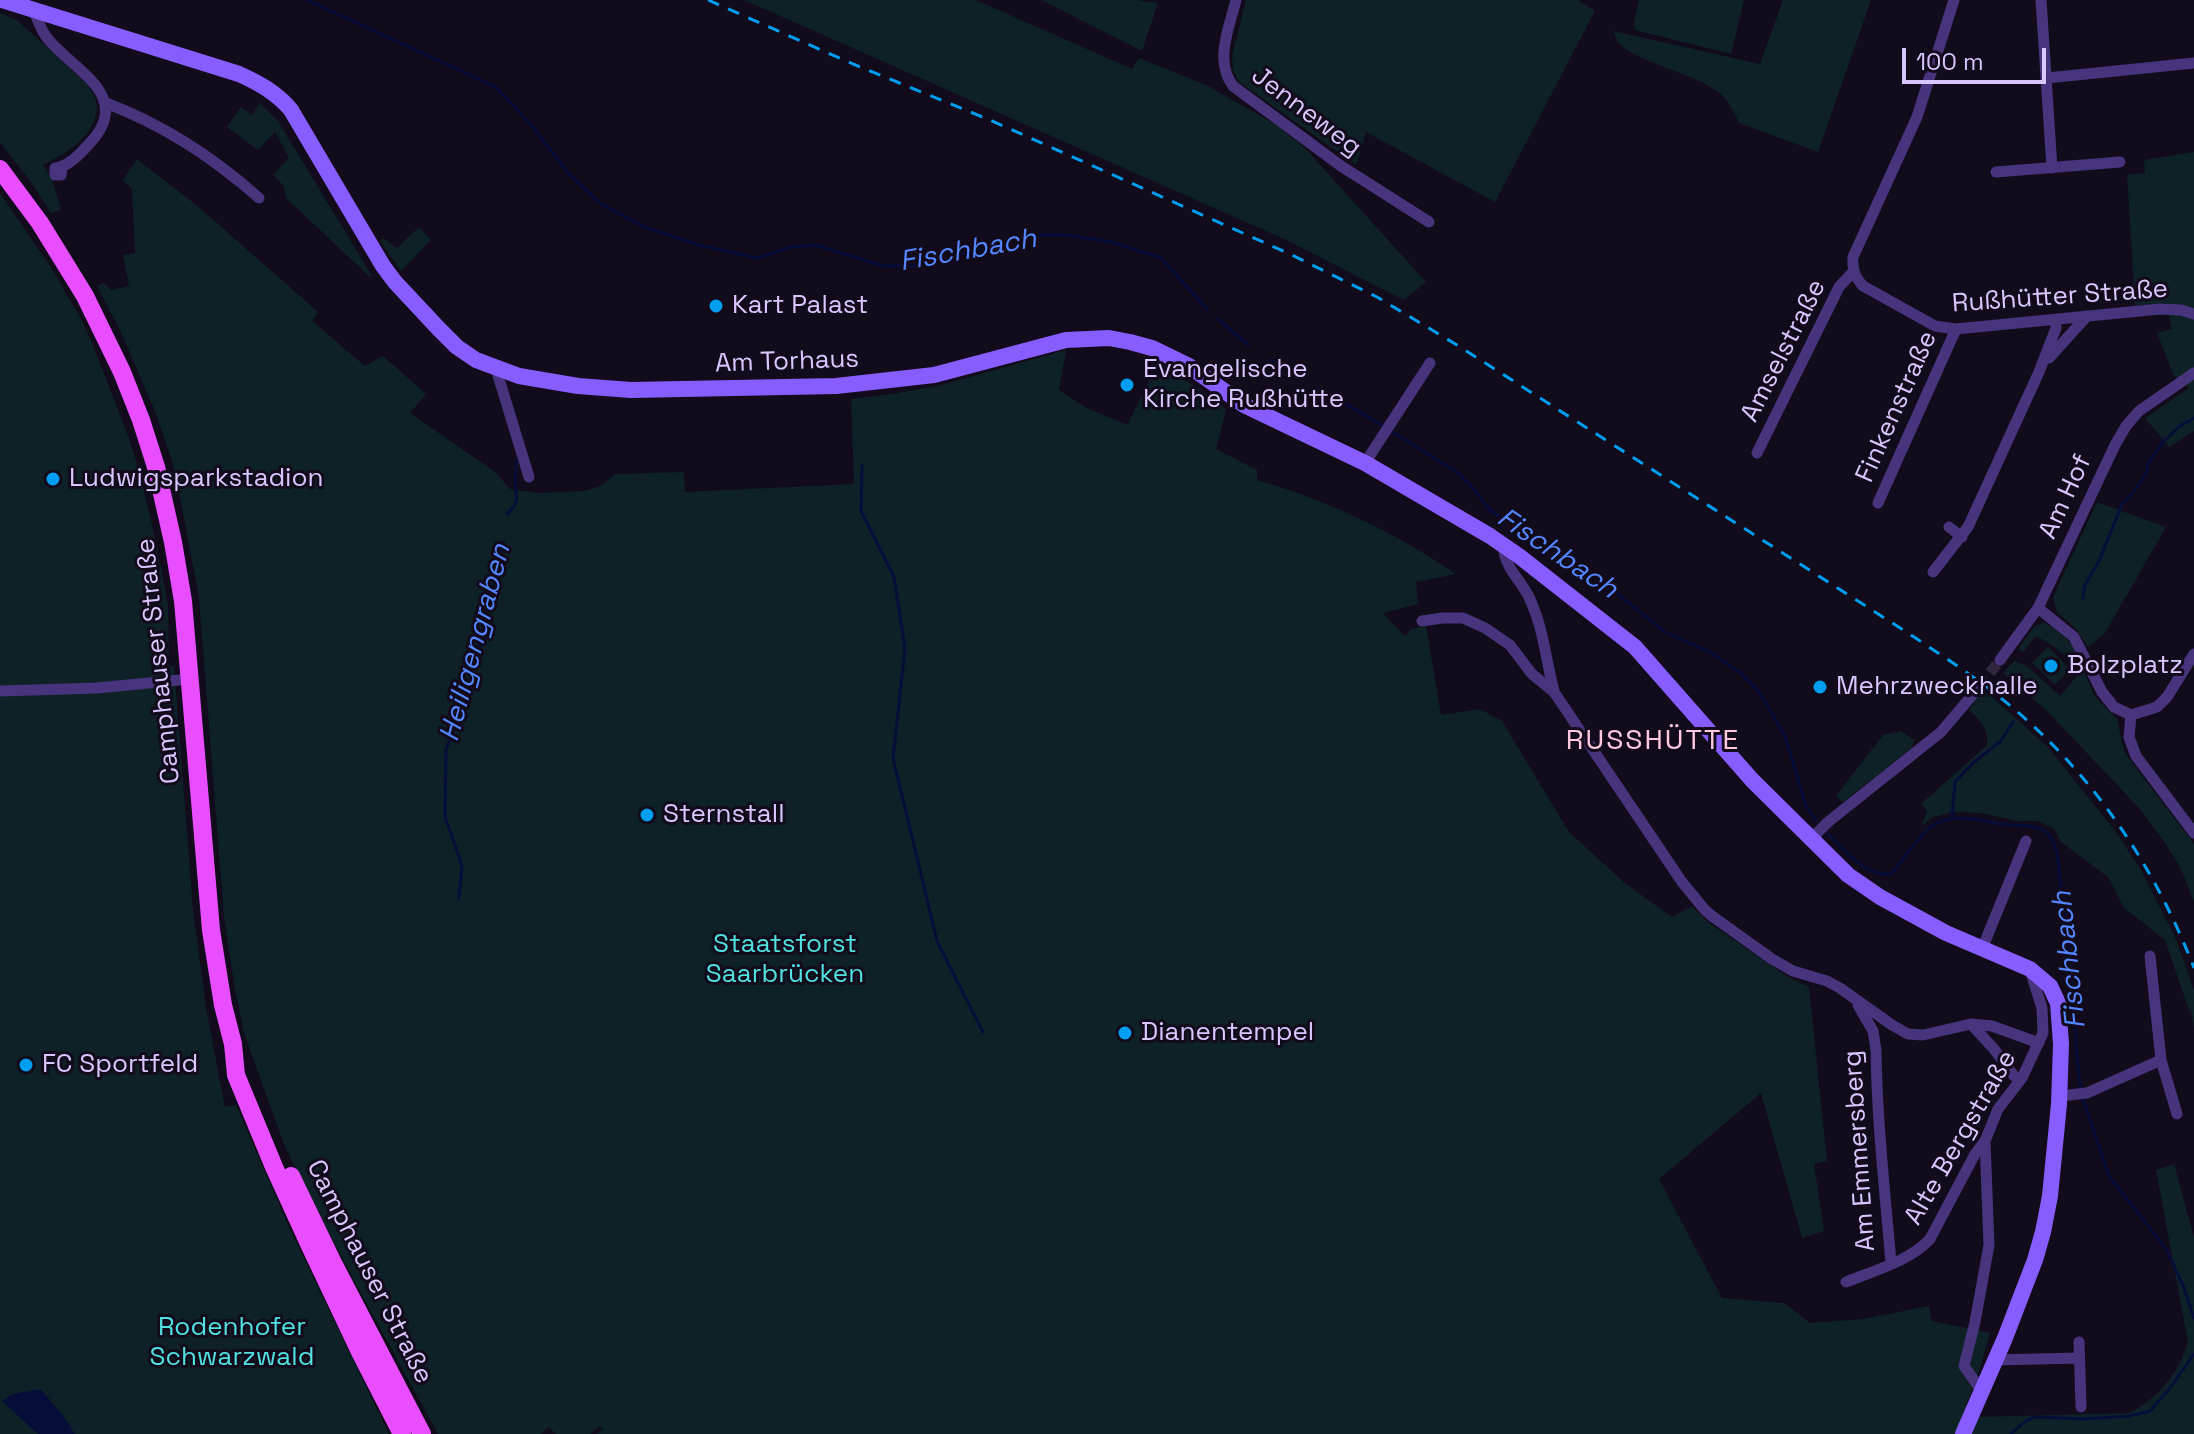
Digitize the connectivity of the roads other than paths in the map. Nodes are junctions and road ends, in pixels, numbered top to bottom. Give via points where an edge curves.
1 (2, 0) edge
2 (1236, 0) edge
3 (1954, 0) edge
4 (2041, 0) edge
5 (34, 11) junction
6 (2194, 63) edge
7 (2047, 78) junction
8 (106, 103) junction
9 (2120, 162) dead end
10 (62, 168) dead end
11 (2052, 168) junction
12 (0, 169) edge
13 (1996, 172) dead end
14 (259, 198) dead end
15 (1429, 222) dead end
16 (1853, 272) junction
17 (2194, 314) edge
18 (2087, 316) junction
19 (2056, 319) junction
20 (1956, 329) junction
21 (1430, 363) dead end
22 (496, 369) junction
23 (2039, 372) junction
24 (2194, 373) edge
25 (1757, 453) dead end
26 (1365, 463) junction
27 (529, 477) dead end
28 (1878, 503) dead end
29 (1949, 527) dead end
30 (1962, 537) junction
31 (1504, 546) junction
32 (1933, 572) dead end
33 (2038, 608) junction
34 (1422, 621) dead end
35 (2194, 654) edge
36 (2000, 660) tunnel mouth
37 (2190, 670) edge
38 (190, 679) junction
39 (1980, 686) tunnel mouth
40 (0, 691) edge
41 (1554, 692) junction
42 (2131, 715) junction
43 (2194, 833) edge
44 (1815, 835) junction
45 (2026, 841) dead end
46 (1982, 949) junction
47 (2150, 956) dead end
48 (2030, 969) junction
49 (1850, 995) junction
50 (1971, 1024) junction
51 (2039, 1043) junction
52 (233, 1044) junction
53 (2161, 1060) junction
54 (2014, 1076) dead end
55 (2060, 1096) junction
56 (2177, 1114) dead end
57 (1985, 1141) junction
58 (1891, 1263) junction
59 (1846, 1282) dead end
60 (2079, 1342) dead end
61 (2079, 1358) junction
62 (1995, 1360) junction
63 (1981, 1390) junction
64 (2081, 1407) dead end
65 (402, 1434) edge
66 (422, 1434) edge
67 (1963, 1434) edge

1 - 5 main road
2 - 15 street, Jenneweg via 1223,56 1233,86 1341,166
3 - 16 street via 1917,117 1858,244
4 - 7 street
5 - 8 street via 42,32 93,82
5 - 22 main road, Am Torhaus via 239,74 271,91 291,110 395,282 457,347
6 - 7 street
7 - 11 street
8 - 10 street via 100,131
8 - 14 street via 187,142
9 - 11 street
11 - 13 street
12 - 38 main road, Camphauser Straße via 85,296 134,401 173,542
16 - 20 street, Rußhütter Straße via 1863,286 1935,326
16 - 25 street, Amselstraße via 1839,287
17 - 18 street, Rußhütter Straße via 2160,309
18 - 19 street, Rußhütter Straße
18 - 23 street
19 - 20 street, Rußhütter Straße
19 - 23 street
20 - 28 street, Finkenstraße
21 - 26 street
22 - 26 main road, Am Torhaus via 531,379 631,390 836,386 934,375 1076,339 1109,338 1152,348 1199,372 1244,405
22 - 27 street
23 - 30 street
24 - 33 street, Am Hof via 2126,426
26 - 31 main road, Am Torhaus
29 - 30 street
30 - 32 street
31 - 41 street, Am Emmersberg via 1504,556 1540,623
31 - 44 main road, Am Torhaus via 1635,647 1752,780
33 - 36 street, Am Hof
33 - 42 street via 2074,637 2102,692 2114,707
34 - 41 street, Am Emmersberg via 1463,618 1485,628 1510,645
35 - 37 street
37 - 42 street via 2157,707
38 - 40 street
38 - 52 main road, Camphauser Straße via 211,930
39 - 44 street via 1941,732
41 - 49 street, Am Emmersberg via 1705,910 1772,959
42 - 43 street via 2129,737 2136,756
44 - 46 main road, Am Torhaus via 1867,889
45 - 46 street
46 - 48 main road, Am Torhaus
47 - 53 street
48 - 51 street, Alte Bergstraße via 2044,1020
48 - 55 main road via 2050,986 2058,1003
49 - 50 street, Am Emmersberg via 1915,1036
49 - 58 street, Am Emmersberg via 1875,1040
50 - 51 street, Am Emmersberg
50 - 54 street, Alte Bergstraße
51 - 57 street, Alte Bergstraße via 2022,1078 1998,1109
52 - 65 main road, Camphauser Straße via 236,1075 274,1167
52 - 66 main road, Camphauser Straße via 273,1140
53 - 55 street via 2082,1094
53 - 56 street
55 - 62 main road via 2043,1232
57 - 58 street, Alte Bergstraße via 1930,1239
57 - 63 street via 1989,1245 1964,1366
58 - 59 street, Alte Bergstraße
60 - 61 street
61 - 62 street
61 - 64 street
62 - 63 main road
63 - 67 main road

